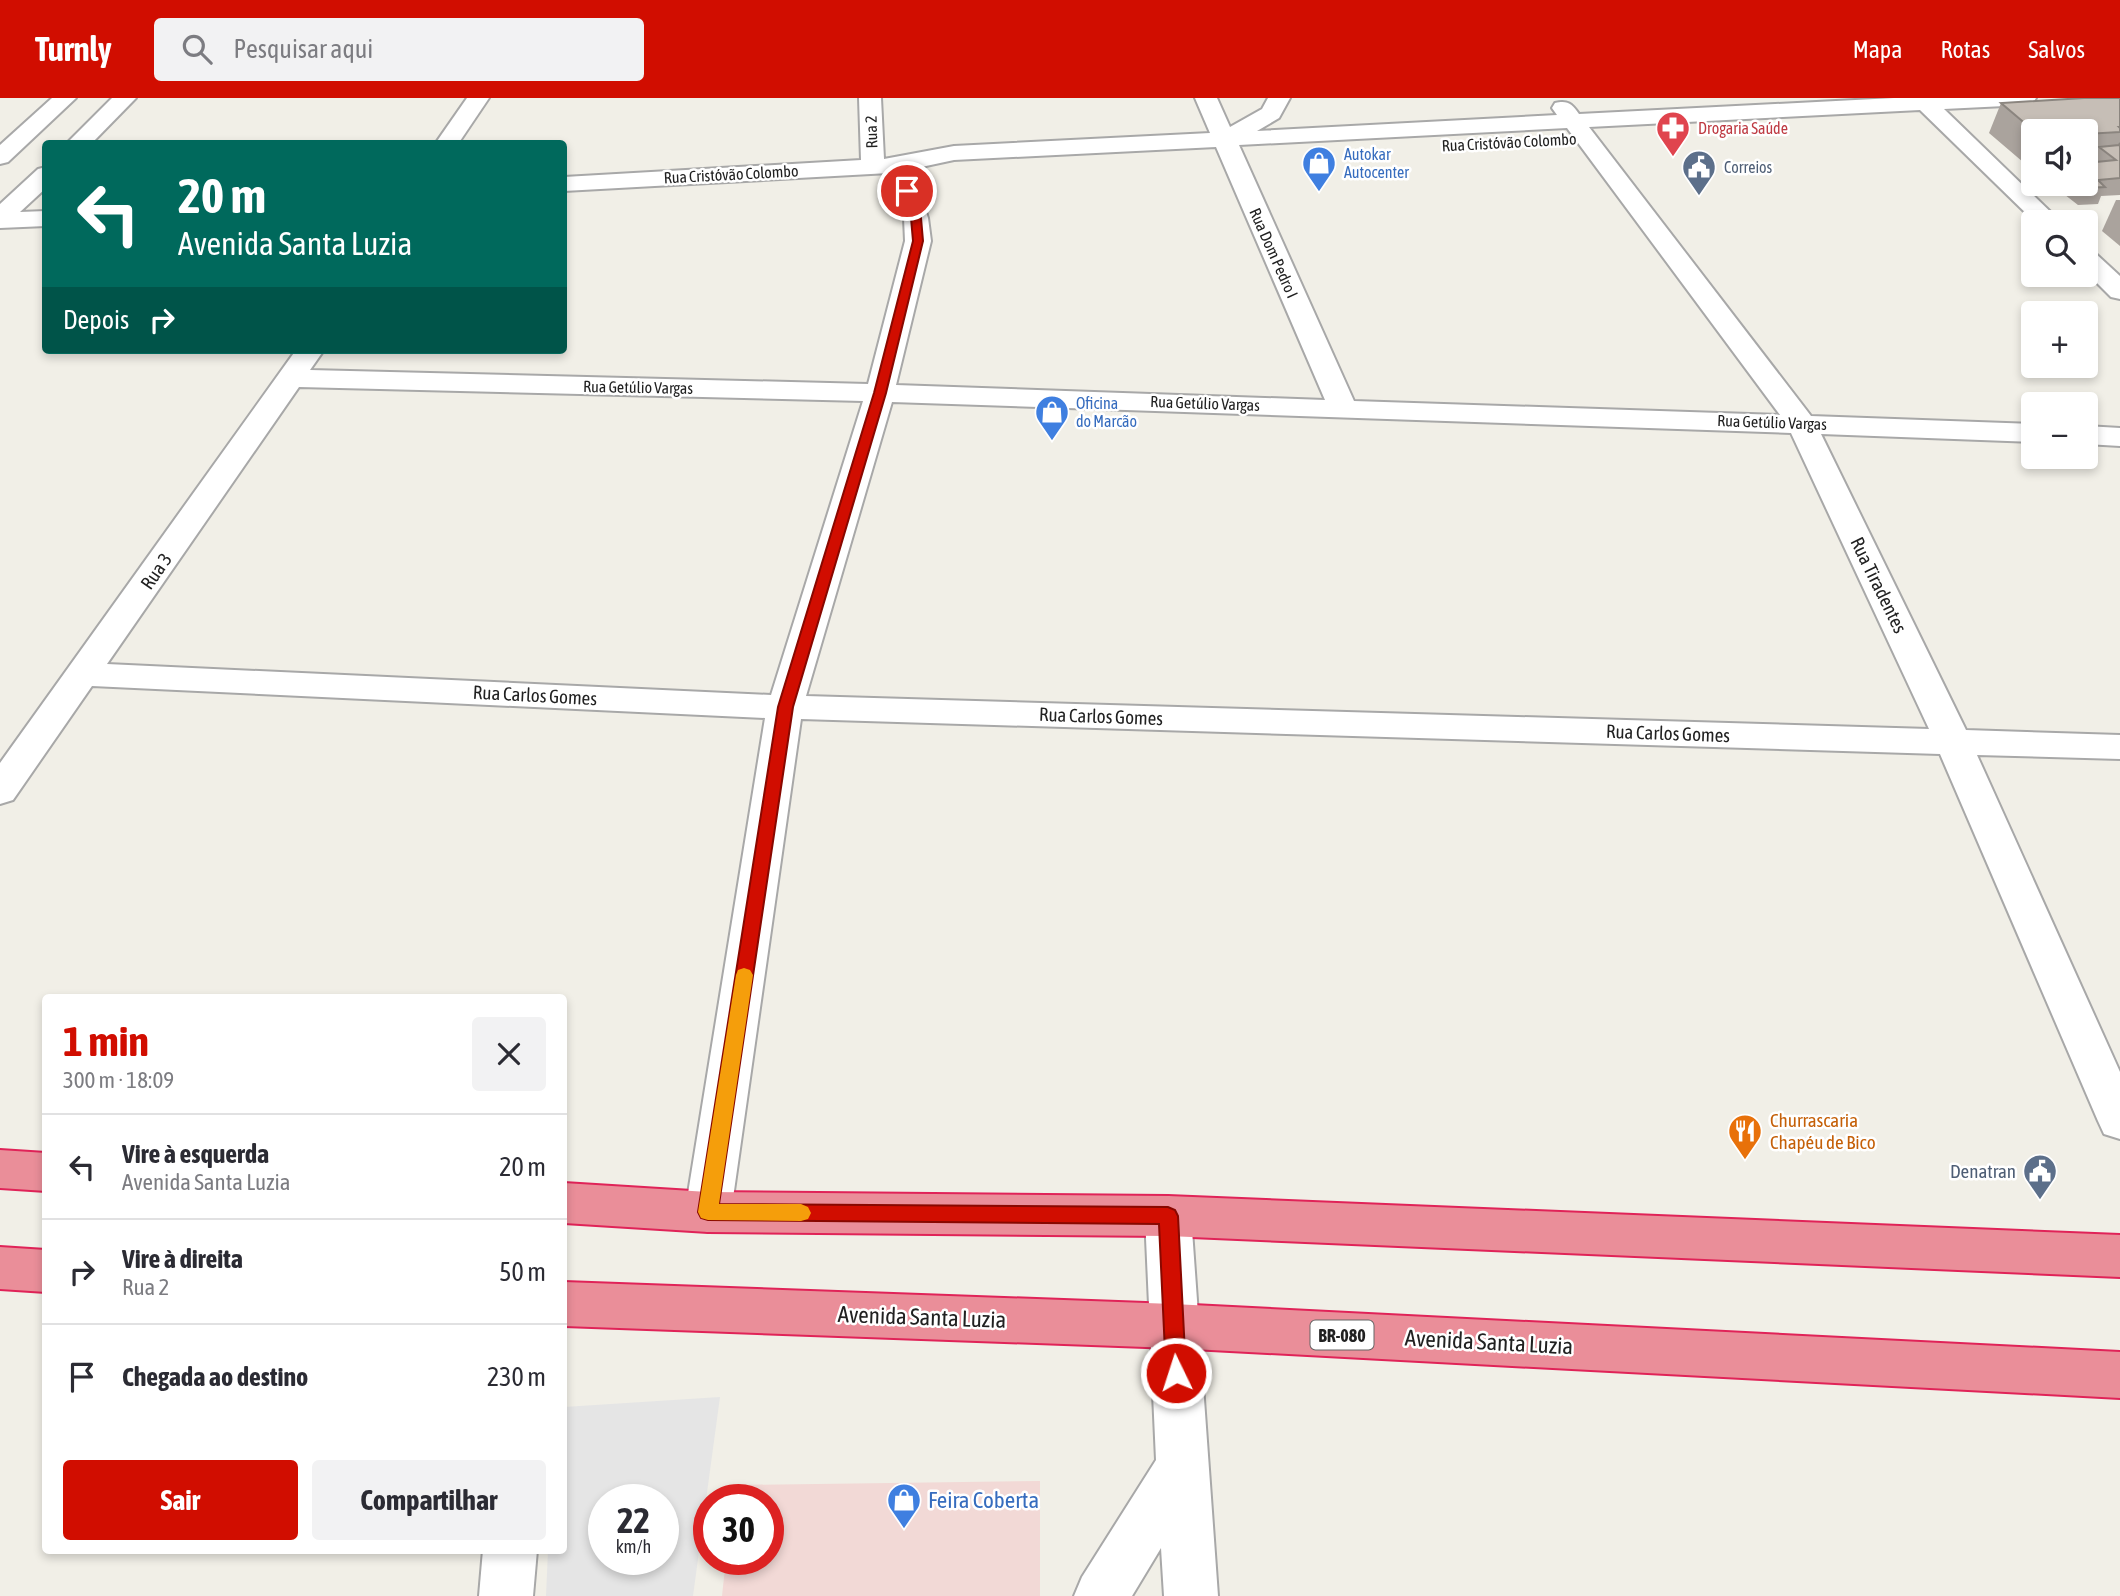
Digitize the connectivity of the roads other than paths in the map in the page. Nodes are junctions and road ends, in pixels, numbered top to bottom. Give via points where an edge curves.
1 (65, 98) edge
2 (125, 98) edge
3 (478, 98) edge
4 (870, 98) edge
5 (1206, 98) edge
6 (1279, 98) edge
7 (2025, 98) edge
8 (1923, 101) edge
9 (1508, 103) dead end
10 (2039, 117) edge
11 (1572, 119) edge
12 (1946, 121) junction
13 (81, 140) edge
14 (449, 140) edge
15 (42, 146) edge
16 (1227, 147) junction
17 (7, 151) edge
18 (899, 165) junction
19 (873, 166) junction
20 (42, 178) edge
21 (567, 184) edge
22 (2037, 210) edge
23 (42, 218) edge
24 (0, 220) edge
25 (2098, 270) edge
26 (2120, 291) edge
27 (307, 354) edge
28 (292, 378) junction
29 (880, 393) junction
30 (1343, 408) junction
31 (1801, 423) junction
32 (2021, 432) edge
33 (2098, 436) edge
34 (2120, 437) edge
35 (83, 674) junction
36 (785, 707) junction
37 (1953, 741) junction
38 (2120, 747) edge
39 (0, 791) edge
40 (2120, 1121) edge
41 (0, 1169) edge
42 (42, 1172) edge
43 (567, 1203) edge
44 (708, 1212) junction
45 (1168, 1216) junction
46 (2120, 1256) edge
47 (0, 1268) edge
48 (42, 1271) edge
49 (567, 1304) edge
50 (1173, 1326) junction
51 (2120, 1375) edge
52 (1182, 1466) junction
53 (510, 1554) edge
54 (506, 1596) edge
55 (1101, 1596) edge
56 (1191, 1596) edge

1 - 17 street
2 - 13 street
3 - 14 street
4 - 19 street, Rua 2
5 - 16 street, Rua Dom Pedro I
6 - 16 street via 1271,113
7 - 8 street, Rua Cristóvão Colombo
8 - 11 street, Rua Cristóvão Colombo
8 - 12 street
9 - 11 street
10 - 12 street, Rua Cristóvão Colombo
11 - 12 street, Rua Cristóvão Colombo
11 - 16 street, Rua Cristóvão Colombo
11 - 31 street, Rua Tiradentes
12 - 22 street
15 - 17 street
16 - 18 street, Rua Cristóvão Colombo via 948,175
16 - 30 street, Rua Dom Pedro I
18 - 19 street, Rua Cristóvão Colombo
18 - 29 street, Rua 2 via 916,218 918,241
19 - 21 street, Rua Cristóvão Colombo
20 - 24 street
23 - 24 street
25 - 26 street
27 - 28 street, Rua 3
28 - 29 street, Rua Getúlio Vargas
28 - 35 street, Rua 3
29 - 30 street, Rua Getúlio Vargas
29 - 36 street, Rua 2
30 - 31 street, Rua Getúlio Vargas
31 - 32 street, Rua Getúlio Vargas
31 - 37 street, Rua Tiradentes
33 - 34 street
35 - 36 street, Rua Carlos Gomes
35 - 39 street, Rua 3
36 - 37 street, Rua Carlos Gomes
36 - 44 street, Rua 2
37 - 38 street, Rua Carlos Gomes
37 - 40 street, Rua Tiradentes
41 - 42 highway
43 - 44 highway
44 - 45 highway
45 - 46 highway
45 - 50 street
47 - 48 highway
49 - 50 highway, Avenida Santa Luzia / BR-080
50 - 51 highway, Avenida Santa Luzia / BR-080
50 - 52 street
52 - 55 street
52 - 56 street
53 - 54 street

